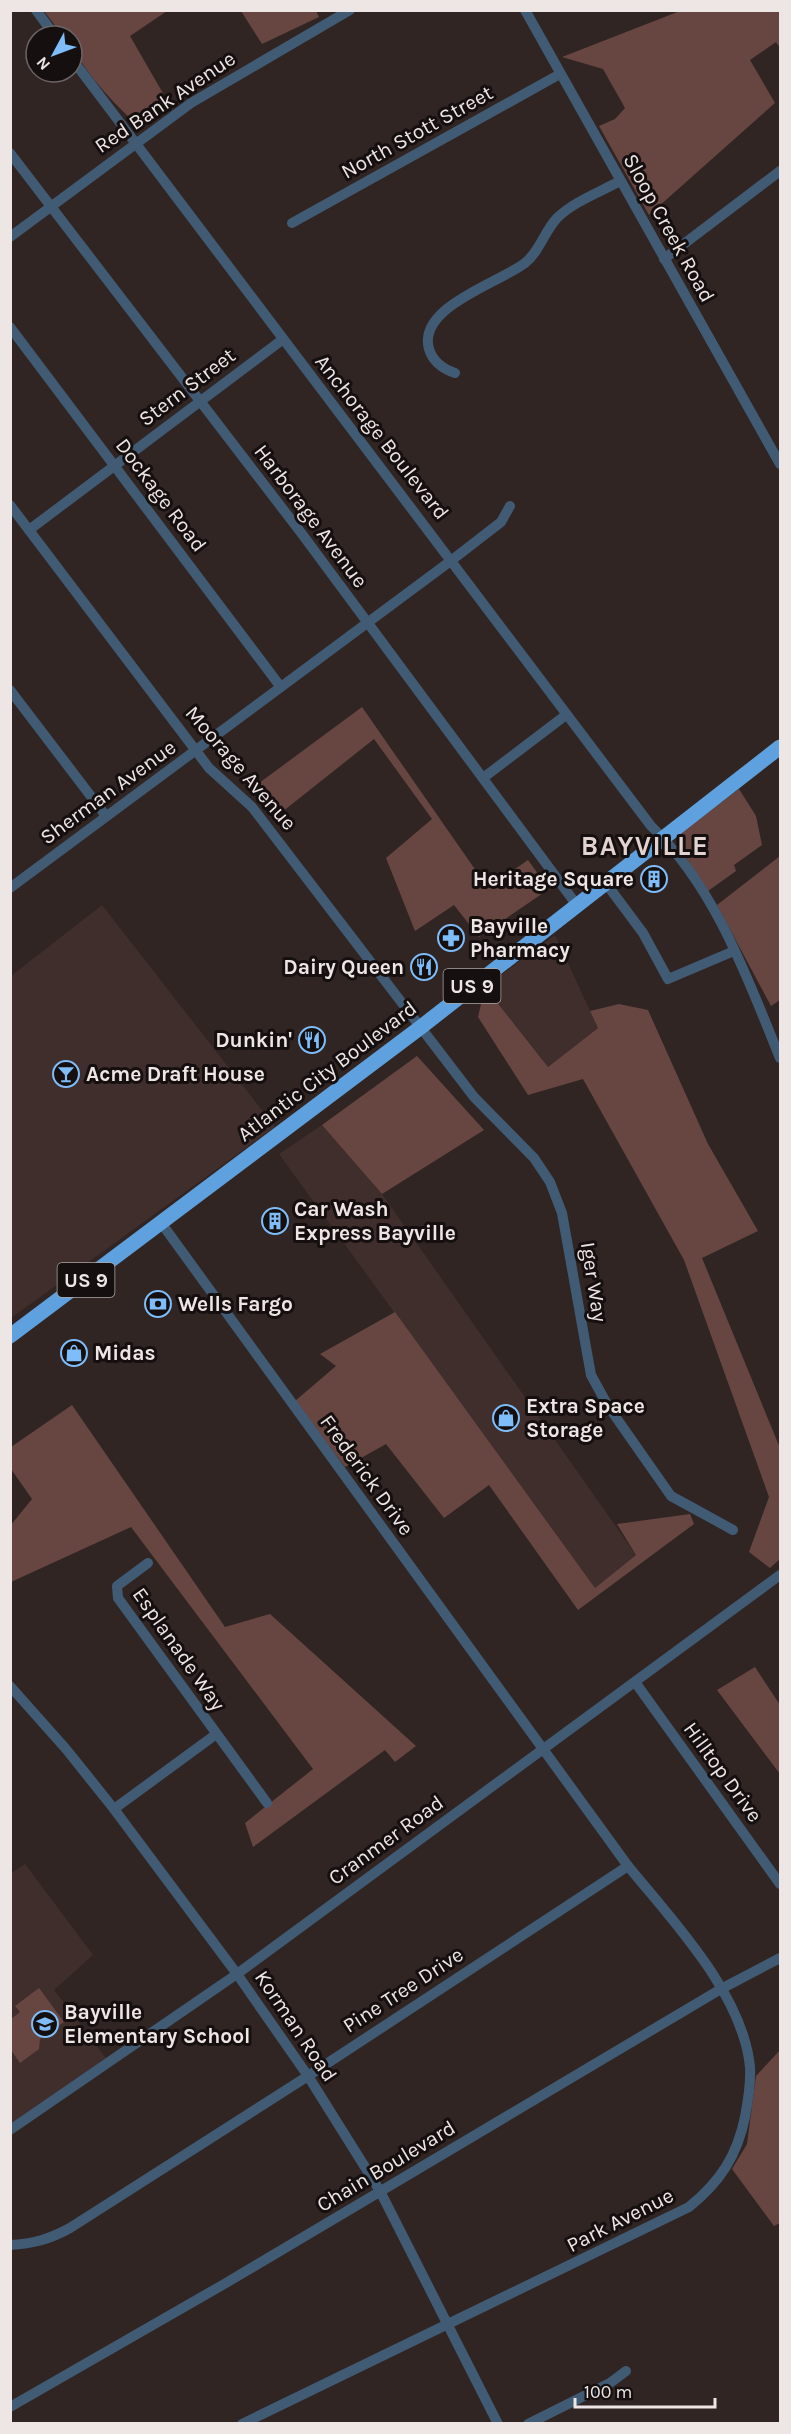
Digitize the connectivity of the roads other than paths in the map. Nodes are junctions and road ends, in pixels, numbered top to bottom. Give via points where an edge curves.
1 (36, 10) edge
2 (350, 10) edge
3 (525, 10) edge
4 (46, 24) edge
5 (560, 74) junction
6 (84, 75) edge
7 (135, 144) junction
8 (10, 153) edge
9 (780, 171) edge
10 (620, 181) junction
11 (51, 206) junction
12 (292, 223) dead end
13 (10, 237) edge
14 (664, 259) junction
15 (10, 327) edge
16 (282, 340) junction
17 (455, 374) dead end
18 (199, 401) junction
19 (780, 464) edge
20 (114, 466) junction
21 (10, 505) edge
22 (510, 506) dead end
23 (29, 530) junction
24 (452, 560) junction
25 (366, 623) junction
26 (280, 687) junction
27 (10, 690) edge
28 (566, 715) junction
29 (780, 747) edge
30 (196, 752) junction
31 (483, 778) junction
32 (106, 816) junction
33 (663, 837) junction
34 (605, 882) junction
35 (10, 888) edge
36 (576, 904) junction
37 (734, 951) junction
38 (421, 1027) junction
39 (780, 1058) edge
40 (162, 1224) junction
41 (10, 1336) edge
42 (733, 1530) dead end
43 (148, 1563) dead end
44 (780, 1575) edge
45 (635, 1682) junction
46 (10, 1686) edge
47 (215, 1735) junction
48 (543, 1749) junction
49 (267, 1803) dead end
50 (114, 1809) junction
51 (628, 1866) junction
52 (780, 1884) edge
53 (780, 1958) edge
54 (237, 1974) junction
55 (721, 1989) junction
56 (308, 2076) junction
57 (10, 2130) edge
58 (380, 2191) junction
59 (10, 2245) edge
60 (448, 2325) junction
61 (626, 2371) dead end
62 (10, 2407) edge
63 (242, 2424) edge
64 (498, 2424) edge
65 (528, 2424) edge

1 - 4 street
2 - 7 street, Red Bank Avenue via 223,83
3 - 5 street, Sloop Creek Road
5 - 10 street, Sloop Creek Road
5 - 12 street, North Stott Street
6 - 7 street, Anchorage Boulevard
7 - 11 street, Red Bank Avenue
7 - 16 street, Anchorage Boulevard
8 - 11 street, Harborage Avenue
9 - 14 street
10 - 14 street, Sloop Creek Road
10 - 17 street via 558,217 525,262 437,317 428,336 429,350 442,368
11 - 13 street, Red Bank Avenue
11 - 18 street, Harborage Avenue
14 - 19 street, Sloop Creek Road
15 - 20 street, Dockage Road
16 - 18 street, Stern Street
16 - 24 street, Anchorage Boulevard
18 - 20 street, Stern Street
18 - 25 street, Harborage Avenue
20 - 23 street, Stern Street
20 - 26 street, Dockage Road
21 - 23 street, Moorage Avenue
22 - 24 street, Sherman Avenue via 501,522
23 - 30 street, Moorage Avenue
24 - 25 street, Sherman Avenue
24 - 28 street, Anchorage Boulevard
25 - 26 street, Sherman Avenue
25 - 31 street, Harborage Avenue
26 - 30 street, Sherman Avenue
27 - 32 street
28 - 31 street
28 - 33 street, Anchorage Boulevard
29 - 33 highway, Atlantic City Boulevard / US 9
30 - 32 street, Sherman Avenue
30 - 38 street, Moorage Avenue via 252,807
31 - 36 street, Harborage Avenue
32 - 35 street, Sherman Avenue
33 - 34 highway, Atlantic City Boulevard / US 9
33 - 37 street, Anchorage Boulevard via 707,900
34 - 36 highway, Atlantic City Boulevard / US 9
34 - 37 street via 643,933 668,979
36 - 38 highway, Atlantic City Boulevard / US 9
37 - 39 street, Anchorage Boulevard
38 - 40 highway, Atlantic City Boulevard / US 9
38 - 42 street, Iger Way via 474,1096 534,1158 553,1188 562,1213 591,1375 609,1406 671,1496
40 - 41 highway, Atlantic City Boulevard / US 9
40 - 48 street, Frederick Drive
43 - 47 street, Esplanade Way via 117,1586 118,1598
44 - 45 street, Cranmer Road
45 - 48 street, Cranmer Road
45 - 52 street, Hilltop Drive
46 - 50 street, Korman Road
47 - 49 street, Esplanade Way
47 - 50 street, Esplanade Way
48 - 51 street, Park Avenue
48 - 54 street, Cranmer Road
50 - 54 street, Korman Road
51 - 55 street, Park Avenue via 700,1955
51 - 56 street, Pine Tree Drive
53 - 55 street, Chain Boulevard
54 - 56 street, Korman Road
54 - 57 street, Cranmer Road
55 - 58 street, Chain Boulevard
55 - 60 street, Park Avenue via 740,2028 750,2067 738,2146 720,2177 679,2214
56 - 58 street, Korman Road
56 - 59 street, Pine Tree Drive via 52,2238
58 - 60 street, Korman Road
58 - 62 street, Chain Boulevard
60 - 63 street, Park Avenue
60 - 64 street, Korman Road
61 - 65 street

